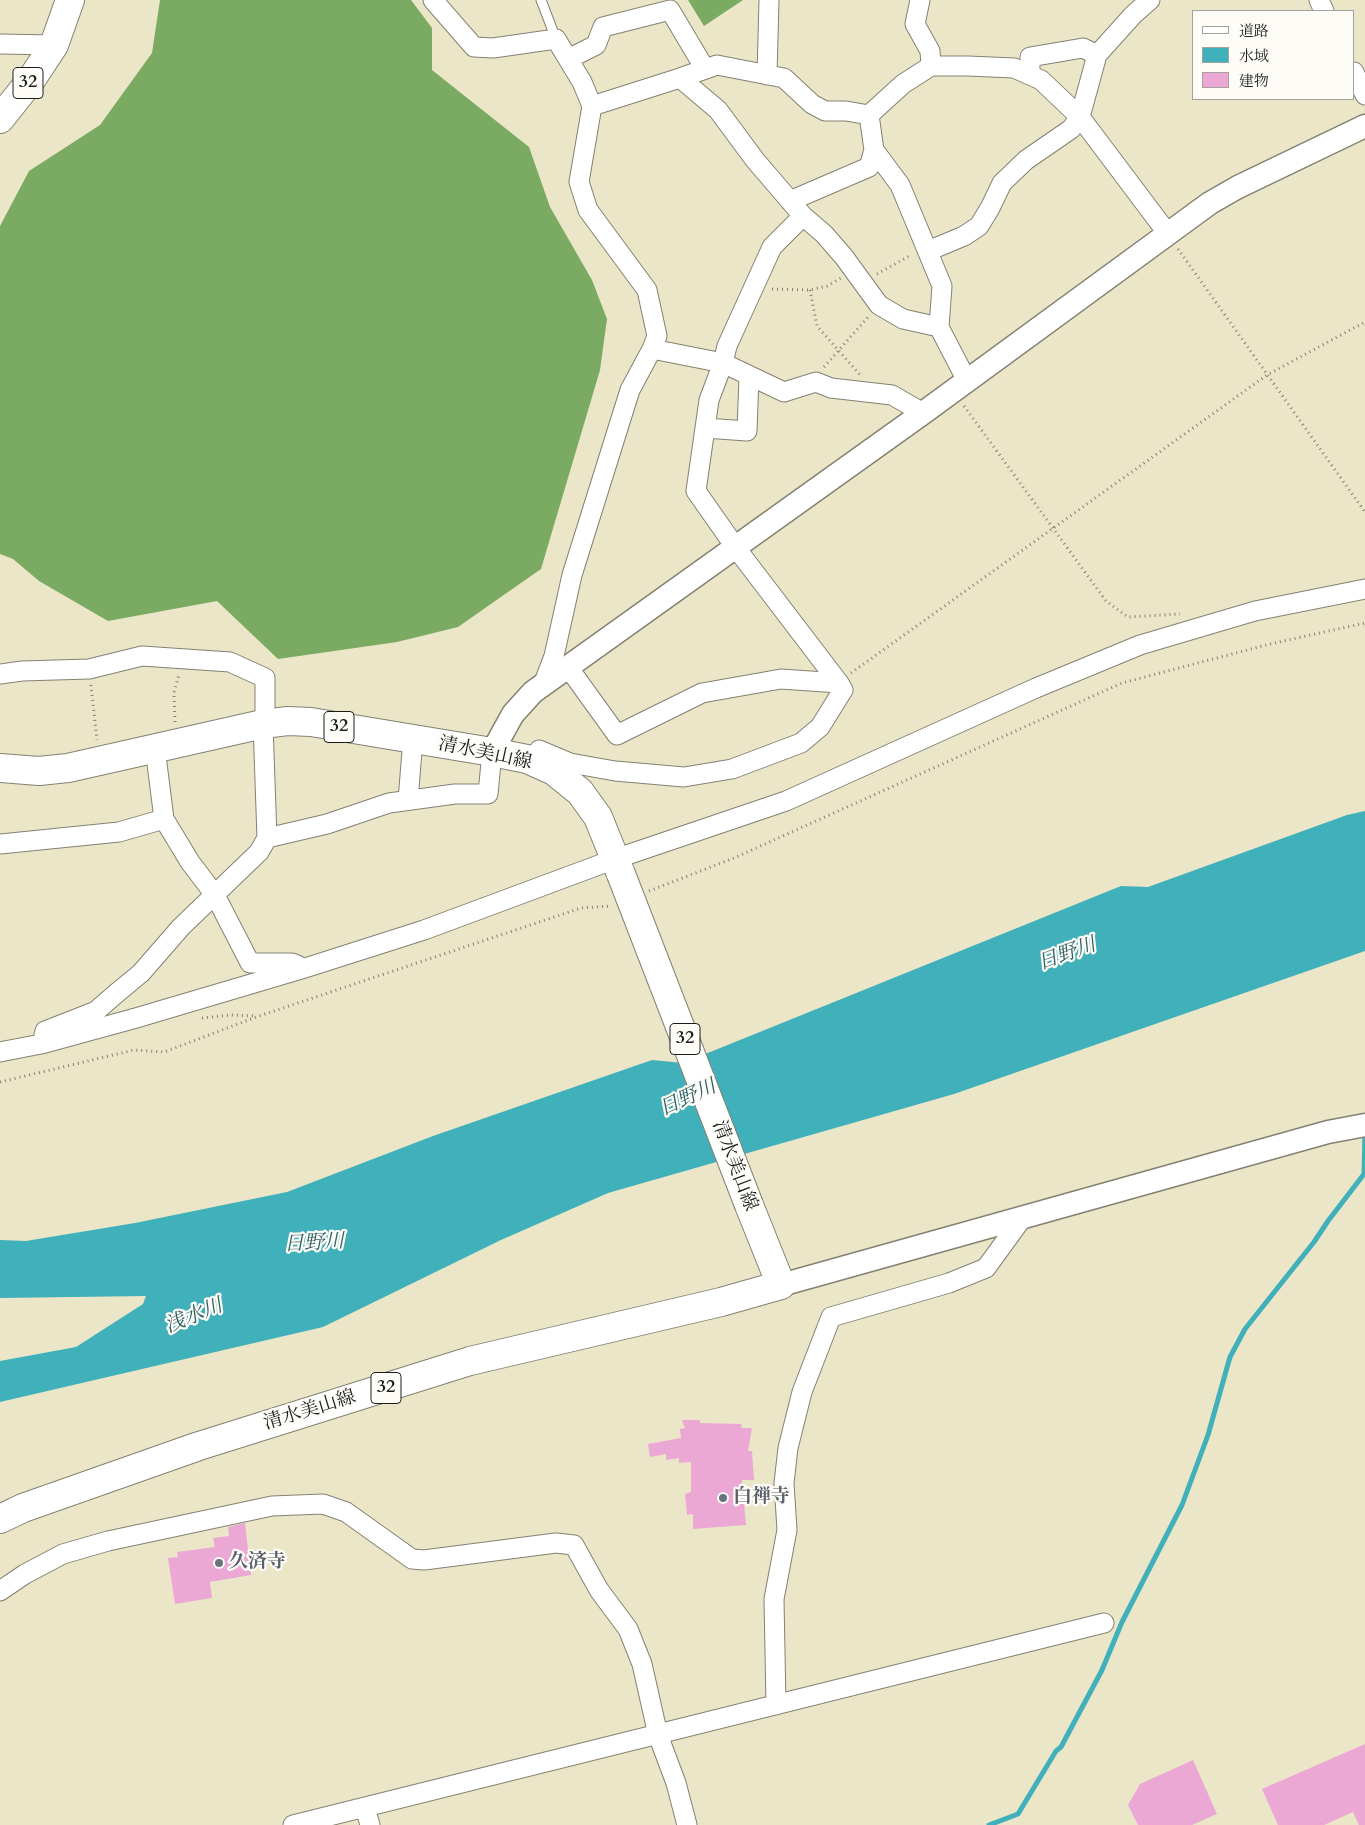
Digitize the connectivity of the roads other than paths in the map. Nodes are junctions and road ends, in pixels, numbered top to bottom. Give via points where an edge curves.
1 (70, 0) edge
2 (433, 0) edge
3 (541, 0) edge
4 (769, 0) edge
5 (920, 0) edge
6 (1150, 0) edge
7 (556, 39) junction
8 (0, 44) edge
9 (54, 45) junction
10 (1097, 55) junction
11 (568, 59) junction
12 (932, 66) junction
13 (705, 69) junction
14 (1355, 74) edge
15 (767, 75) junction
16 (1030, 75) junction
17 (680, 78) junction
18 (1365, 95) edge
19 (592, 106) junction
20 (869, 115) junction
21 (1080, 117) junction
22 (0, 119) edge
23 (1365, 126) edge
24 (874, 150) junction
25 (790, 201) junction
26 (803, 216) junction
27 (1168, 234) junction
28 (928, 251) junction
29 (939, 327) junction
30 (652, 349) junction
31 (723, 363) junction
32 (750, 376) junction
33 (960, 386) junction
34 (923, 413) junction
35 (705, 428) junction
36 (736, 548) junction
37 (1365, 589) edge
38 (568, 667) junction
39 (0, 674) edge
40 (839, 683) junction
41 (543, 685) junction
42 (264, 722) junction
43 (413, 739) junction
44 (155, 748) junction
45 (492, 752) junction
46 (0, 768) edge
47 (408, 800) junction
48 (164, 819) junction
49 (266, 838) junction
50 (0, 844) edge
51 (618, 866) junction
52 (215, 895) junction
53 (305, 968) junction
54 (41, 1044) junction
55 (0, 1052) edge
56 (1365, 1125) edge
57 (1023, 1217) junction
58 (781, 1285) junction
59 (0, 1519) edge
60 (0, 1591) edge
61 (1104, 1623) dead end
62 (776, 1705) junction
63 (658, 1735) junction
64 (368, 1816) edge
65 (292, 1825) edge
66 (687, 1825) edge

1 - 9 main road, 32
2 - 7 street via 474,47 493,48
3 - 7 lane
4 - 15 street
5 - 12 street via 916,24 930,51
6 - 10 street
7 - 11 street
8 - 9 street
9 - 22 main road, 32
10 - 16 street via 1082,48 1030,56
10 - 21 street
11 - 13 street via 596,45 603,27 670,10
11 - 19 street
12 - 16 street via 1014,68
12 - 20 street via 903,84
13 - 15 street via 717,64
13 - 17 street
14 - 18 street
15 - 20 street via 784,78 812,104 825,111
16 - 21 street via 1041,80
17 - 19 street
17 - 25 street via 718,110
19 - 30 street via 579,182 588,210 647,290 656,336
20 - 24 street
21 - 27 street
21 - 28 street via 1071,129 1026,160 1002,184 979,226
23 - 27 street via 1238,187
24 - 25 street via 869,167
24 - 28 street via 900,185
25 - 26 street
26 - 29 street via 824,234 879,305 903,318
26 - 31 street via 772,247 727,346
27 - 33 street
28 - 29 street via 942,286
29 - 33 street
30 - 31 street
30 - 41 street via 630,390 572,575 554,656
31 - 32 street
31 - 35 street via 709,400
32 - 34 street via 784,392 816,382 831,388 892,395
32 - 35 street via 747,431
33 - 34 street
34 - 36 street
35 - 36 street via 696,491
36 - 38 street
36 - 40 street
37 - 51 street via 1255,612 1140,645 1036,688 786,801
38 - 40 street via 617,735 702,693 781,679
38 - 41 street
39 - 42 street via 89,669 142,656 230,662 265,678
40 - 45 street via 843,690 830,712 820,727 801,743 732,770 684,778 570,763 515,744
41 - 45 street via 513,714
42 - 43 main road, 清水美山線 / 32 via 312,722
42 - 44 main road, 清水美山線 / 32
42 - 49 street
43 - 45 main road, 清水美山線 / 32
43 - 47 street
44 - 46 main road, 清水美山線 / 32 via 68,768 39,771
44 - 48 street
45 - 47 street via 488,794
45 - 51 main road, 清水美山線 / 32 via 527,759 554,771 580,792 598,816
47 - 49 street
48 - 50 street via 119,832
48 - 52 street
49 - 52 street via 259,852
51 - 53 street
51 - 58 main road, 清水美山線 / 32, bridge
52 - 53 street via 250,963 292,963
52 - 54 street via 141,972 96,1011 45,1031
53 - 54 street
54 - 55 street
56 - 57 street via 1328,1132
57 - 58 street
57 - 62 street via 986,1268 949,1283 832,1317 802,1392 788,1448 784,1483 787,1530 774,1598
58 - 59 main road, 清水美山線 / 32 via 470,1361 199,1446
60 - 63 street via 63,1554 108,1541 272,1506 323,1504 346,1512 412,1559 556,1543 574,1545 599,1590 628,1629 642,1664
61 - 62 street
62 - 63 street
63 - 64 street
63 - 66 street
64 - 65 street

